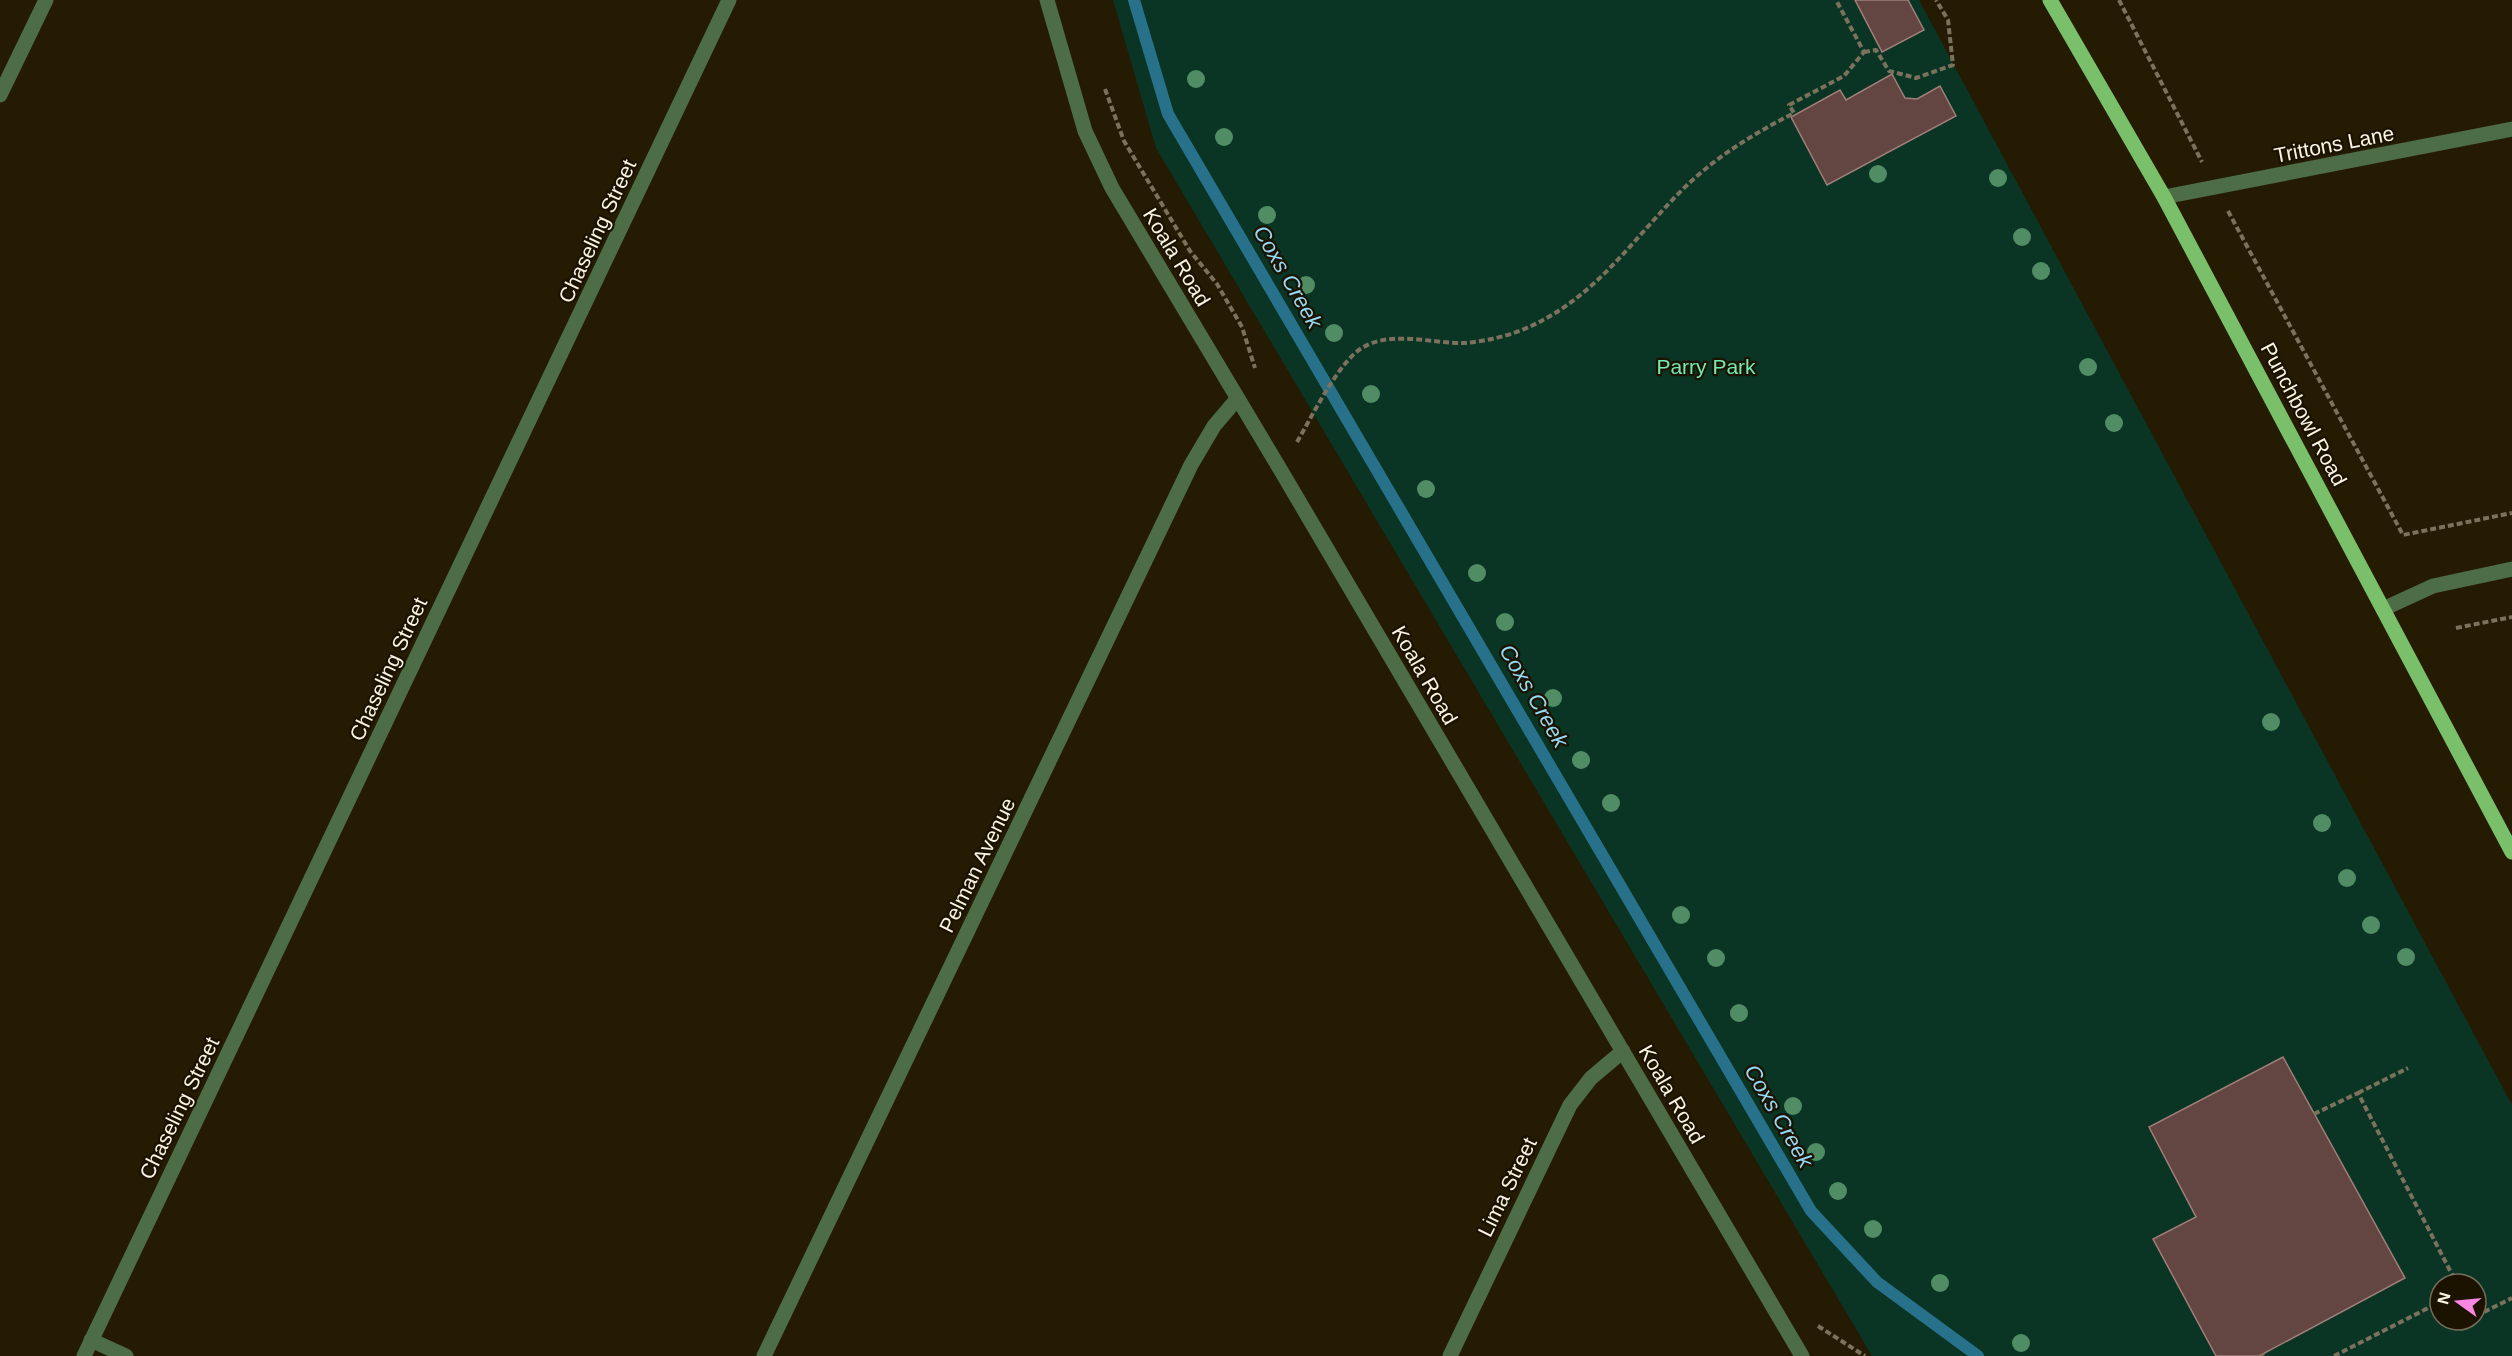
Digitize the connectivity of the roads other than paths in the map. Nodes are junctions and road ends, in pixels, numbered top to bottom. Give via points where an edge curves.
1 (46, 0) edge
2 (729, 0) edge
3 (1047, 0) edge
4 (2049, 0) edge
5 (0, 95) edge
6 (2512, 129) edge
7 (2164, 197) junction
8 (1237, 399) junction
9 (2512, 569) edge
10 (2383, 609) junction
11 (2512, 852) edge
12 (1623, 1052) junction
13 (91, 1340) junction
14 (84, 1356) edge
15 (126, 1356) edge
16 (764, 1356) edge
17 (1450, 1356) edge
18 (1802, 1356) edge

1 - 5 street
2 - 13 street, Chaseling Street
3 - 8 street, Koala Road via 1085,130 1112,188
4 - 7 main road, Punchbowl Road
6 - 7 street, Trittons Lane
7 - 10 main road, Punchbowl Road
8 - 12 street, Koala Road
8 - 16 street, Pelman Avenue via 1214,426 1191,465
9 - 10 street via 2433,586
10 - 11 main road, Punchbowl Road
12 - 17 street, Lima Street via 1591,1078 1570,1105
12 - 18 street, Koala Road
13 - 14 street, Chaseling Street
13 - 15 street

